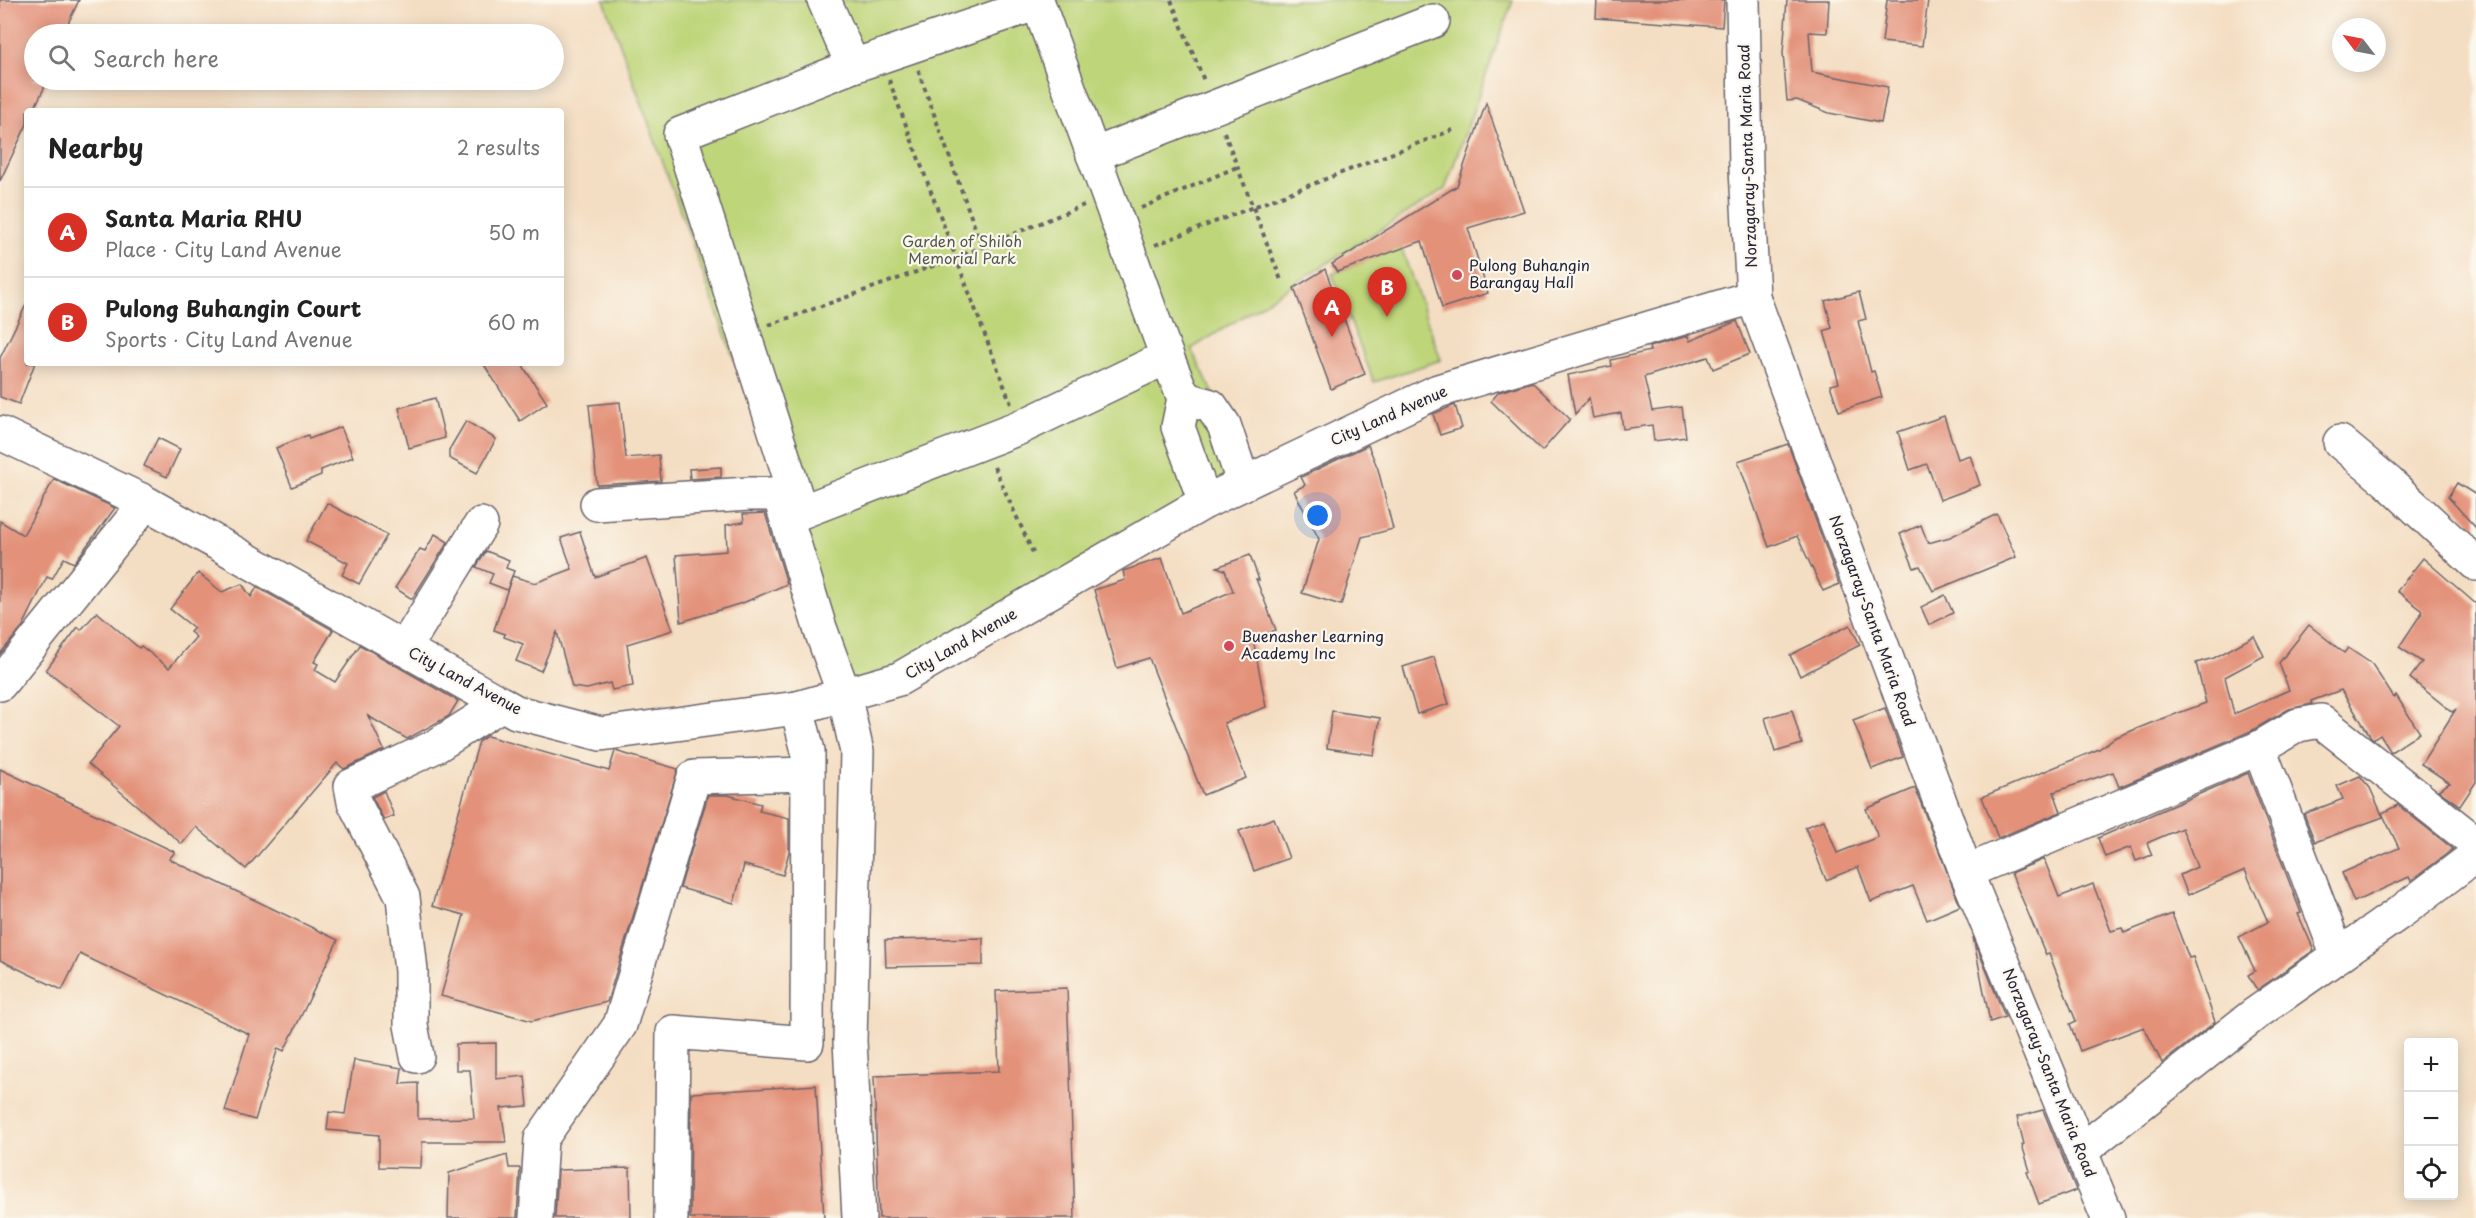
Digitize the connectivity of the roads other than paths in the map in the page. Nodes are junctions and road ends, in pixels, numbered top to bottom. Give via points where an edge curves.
1 (824, 0) edge
2 (1743, 0) edge
3 (1433, 21) dead end
4 (881, 56) junction
5 (1093, 155) junction
6 (1754, 297) junction
7 (1167, 357) junction
8 (1184, 398) junction
9 (0, 433) edge
10 (2340, 442) dead end
11 (1243, 482) junction
12 (141, 500) junction
13 (1205, 502) junction
14 (597, 504) dead end
15 (481, 524) dead end
16 (2476, 564) edge
17 (404, 649) junction
18 (0, 684) edge
19 (844, 694) junction
20 (502, 704) junction
21 (797, 708) junction
22 (2259, 748) junction
23 (808, 774) junction
24 (2476, 843) edge
25 (2476, 855) edge
26 (1966, 872) junction
27 (2338, 956) junction
28 (417, 1056) dead end
29 (2082, 1150) junction
30 (536, 1218) edge
31 (671, 1218) edge
32 (859, 1218) edge
33 (2108, 1218) edge

1 - 4 street
2 - 6 street, Norzagaray-Santa Maria Road via 1746,169
3 - 5 street
4 - 5 street via 1038,3
4 - 7 street via 680,134 801,512 1019,428
5 - 7 street
6 - 11 street, City Land Avenue via 1438,392
6 - 26 street, Norzagaray-Santa Maria Road
7 - 8 street
8 - 11 street via 1211,406 1224,425
8 - 13 street via 1178,426
9 - 12 street, City Land Avenue
10 - 16 street
11 - 13 street, City Land Avenue
12 - 17 street, City Land Avenue
12 - 18 street via 136,515
13 - 19 street, City Land Avenue via 899,679
14 - 19 street via 779,495
15 - 17 street
17 - 20 street, City Land Avenue
19 - 21 street, City Land Avenue
19 - 32 street via 857,752 850,1041
20 - 21 street, City Land Avenue via 516,712 601,734
20 - 28 street via 436,746 351,786 354,802 403,897 411,971 411,1025
21 - 23 street via 808,751
22 - 24 street via 2298,725 2321,721
22 - 26 street
22 - 27 street
23 - 30 street via 694,777 620,1025 541,1139
23 - 31 street via 807,1043 673,1032
25 - 27 street
26 - 29 street, Norzagaray-Santa Maria Road
27 - 29 street via 2254,1014
29 - 33 street, Norzagaray-Santa Maria Road

